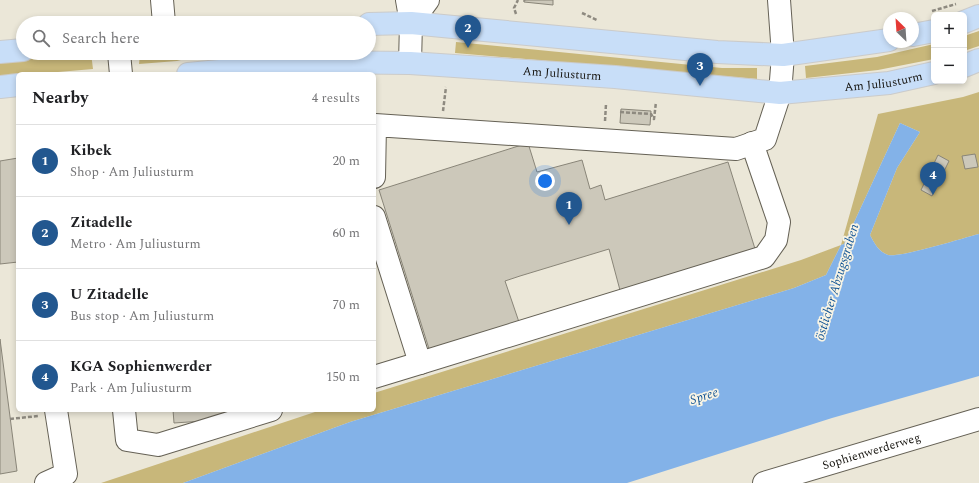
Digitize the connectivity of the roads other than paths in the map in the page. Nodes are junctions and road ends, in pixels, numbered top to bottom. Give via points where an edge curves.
1 (162, 0) edge
2 (407, 0) edge
3 (428, 0) edge
4 (779, 0) edge
5 (967, 13) edge
6 (163, 16) edge
7 (979, 16) edge
8 (930, 22) edge
9 (411, 23) junction
10 (376, 24) edge
11 (919, 30) edge
12 (883, 41) edge
13 (16, 51) edge
14 (0, 52) edge
15 (783, 55) junction
16 (119, 60) edge
17 (979, 60) edge
18 (410, 63) junction
19 (967, 65) edge
20 (120, 72) edge
21 (209, 72) edge
22 (931, 74) edge
23 (16, 85) edge
24 (0, 87) edge
25 (780, 93) junction
26 (376, 125) edge
27 (752, 143) junction
28 (376, 223) edge
29 (420, 363) junction
30 (376, 377) edge
31 (56, 412) edge
32 (124, 412) edge
33 (265, 412) edge
34 (979, 419) edge
35 (46, 483) edge
36 (764, 483) edge

1 - 6 street
2 - 9 street
3 - 9 street
4 - 15 street
5 - 7 main road
8 - 11 main road
9 - 10 main road
9 - 15 main road via 718,52
9 - 18 street
12 - 15 main road
13 - 14 main road
15 - 25 street
16 - 20 street
17 - 19 main road
18 - 21 main road, Am Juliusturm via 313,62
18 - 25 main road, Am Juliusturm via 615,77
22 - 25 main road, Am Juliusturm via 889,83
23 - 24 main road
25 - 27 street via 765,139
26 - 27 street via 736,149
27 - 29 street via 779,222 776,240 764,257
28 - 29 street
29 - 30 street
31 - 35 street via 66,474
32 - 33 street via 127,440 158,445
34 - 36 street, Sophienwerderweg

